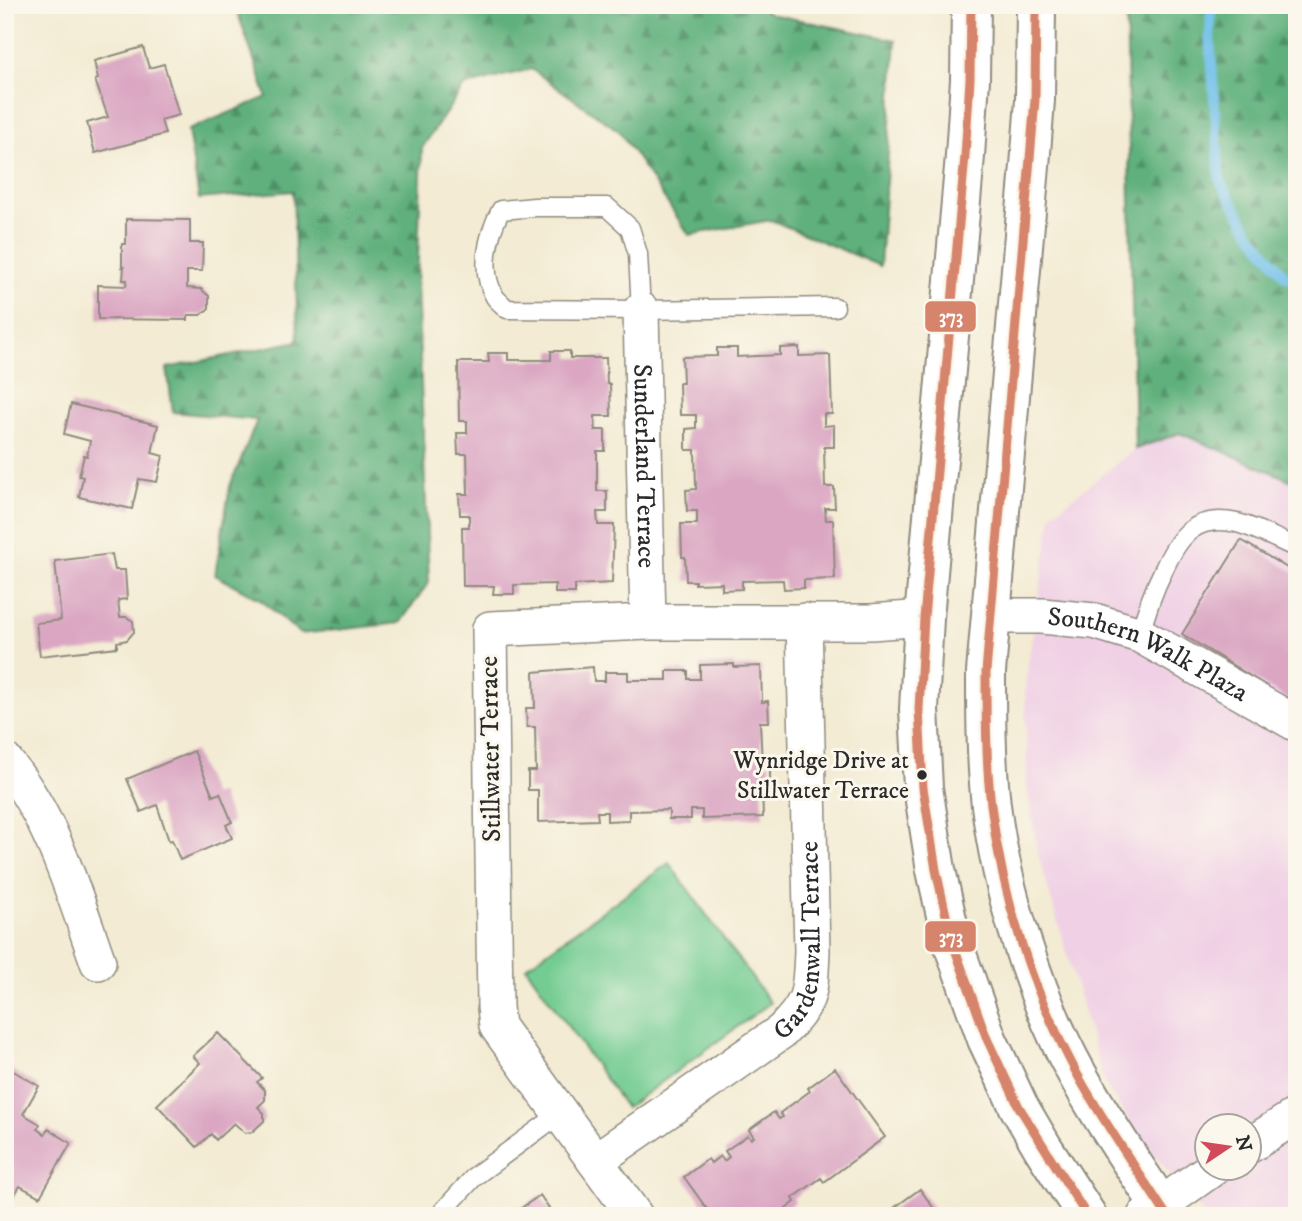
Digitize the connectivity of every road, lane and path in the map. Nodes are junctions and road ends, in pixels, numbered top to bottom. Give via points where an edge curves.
1 (971, 5) edge
2 (1036, 5) edge
3 (835, 307) dead end
4 (640, 310) junction
5 (1297, 548) edge
6 (990, 616) junction
7 (924, 618) junction
8 (804, 621) junction
9 (648, 622) junction
10 (1140, 635) junction
11 (1297, 724) edge
12 (5, 761) edge
13 (98, 962) dead end
14 (561, 1113) junction
15 (1297, 1115) edge
16 (1264, 1136) edge
17 (595, 1161) junction
18 (1195, 1182) edge
19 (1157, 1212) edge
20 (442, 1216) edge
21 (635, 1216) edge
22 (1087, 1216) edge

1 - 7 street via 965,156
2 - 6 street via 1035,100
3 - 4 lane
4 - 4 lane via 638,254 630,228 607,207 501,210 488,240 487,260 495,296 507,309
4 - 9 street, Sunderland Terrace
5 - 10 lane via 1237,523 1210,522 1192,528 1176,543 1149,601
6 - 10 street, Southern Walk Plaza via 1094,621
6 - 19 street via 986,732 991,806 1007,889 1054,1027
7 - 8 street, Stillwater Terrace
7 - 22 street via 919,709 923,788 951,938 987,1039 1014,1096
8 - 9 street, Stillwater Terrace
8 - 17 street, Gardenwall Terrace via 810,992 800,1014 782,1031
9 - 14 street, Stillwater Terrace via 490,629 497,1026
10 - 11 street, Southern Walk Plaza
12 - 13 street via 58,850
14 - 17 street, Stillwater Terrace
14 - 20 lane via 475,1176
15 - 16 street
17 - 21 street, Stillwater Terrace
18 - 19 street

